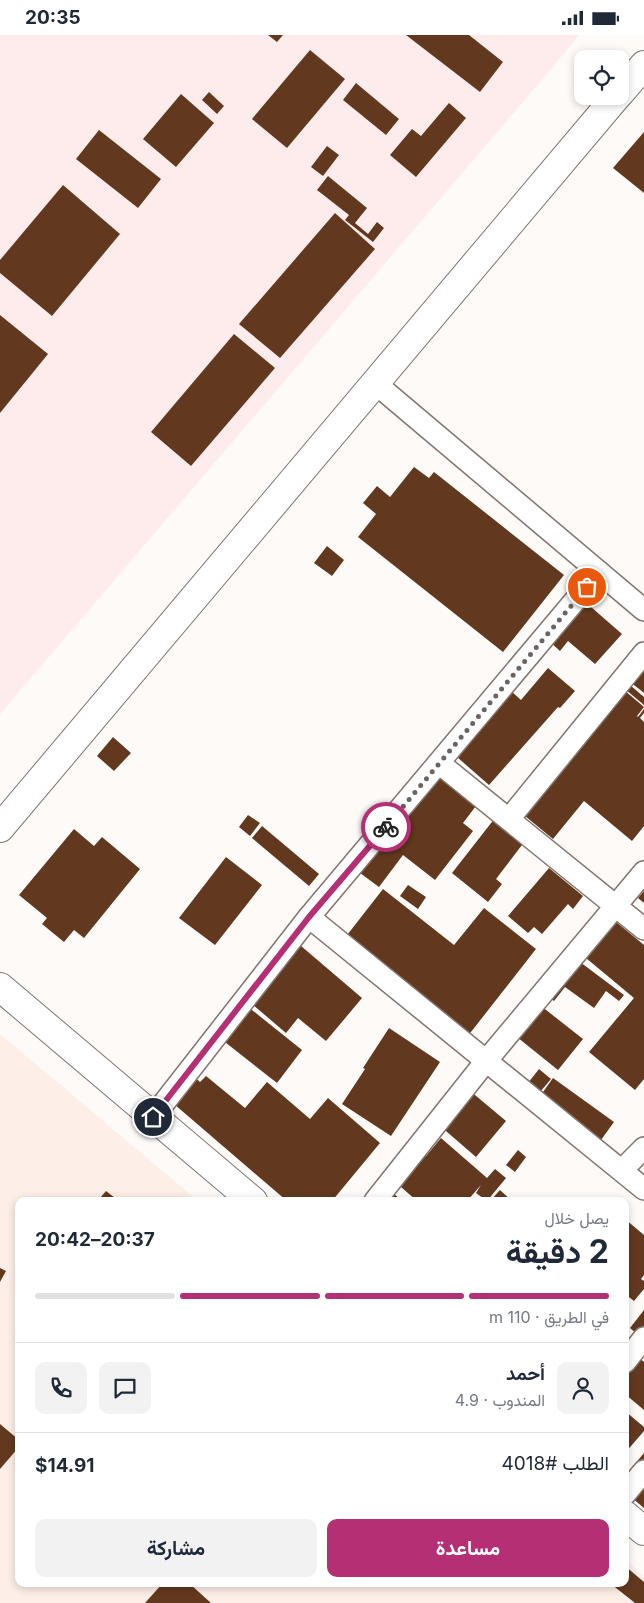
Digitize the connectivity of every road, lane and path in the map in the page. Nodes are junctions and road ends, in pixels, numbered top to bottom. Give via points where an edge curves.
1 (642, 71) edge
2 (629, 84) edge
3 (610, 105) edge
4 (375, 383) junction
5 (599, 572) junction
6 (644, 610) edge
7 (644, 653) edge
8 (439, 763) junction
9 (509, 819) junction
10 (0, 827) edge
11 (644, 872) edge
12 (616, 906) junction
13 (309, 917) junction
14 (644, 929) edge
15 (0, 987) edge
16 (486, 1061) junction
17 (153, 1117) junction
18 (644, 1148) edge
19 (622, 1171) junction
20 (644, 1189) edge
21 (248, 1197) edge
22 (379, 1197) edge
23 (644, 1338) edge
24 (629, 1357) edge
25 (644, 1471) edge
26 (629, 1489) edge
27 (629, 1518) edge
28 (644, 1531) edge

1 - 2 main road
3 - 4 main road
4 - 5 street
4 - 10 main road
5 - 6 street
5 - 8 street
7 - 9 street
8 - 9 street
8 - 13 street
9 - 12 street
11 - 12 street
12 - 14 street
12 - 16 street
13 - 16 street
13 - 17 street
15 - 17 main road
16 - 19 street
16 - 22 street
17 - 21 main road
18 - 19 street
19 - 20 street
23 - 24 street
25 - 26 street
27 - 28 main road

